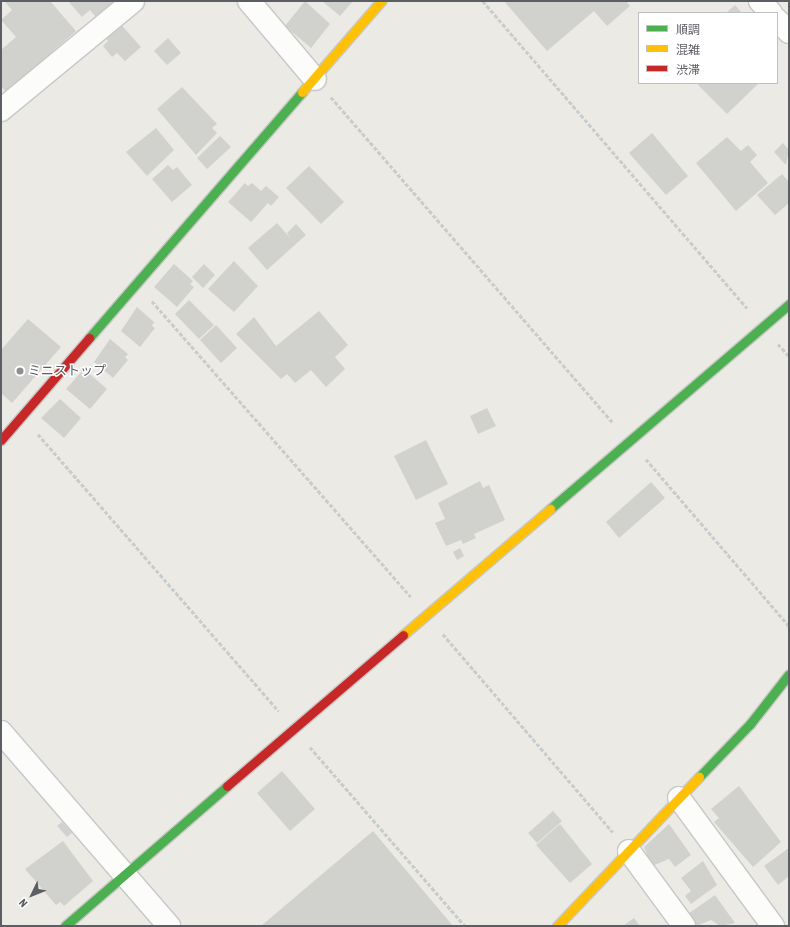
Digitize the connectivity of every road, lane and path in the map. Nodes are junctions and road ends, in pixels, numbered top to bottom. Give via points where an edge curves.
1 (133, 1) edge
2 (249, 1) edge
3 (381, 1) edge
4 (483, 1) edge
5 (760, 1) edge
6 (770, 12) edge
7 (778, 21) edge
8 (789, 32) edge
9 (315, 79) junction
10 (1, 110) edge
11 (138, 285) junction
12 (789, 304) edge
13 (763, 327) junction
14 (789, 356) edge
15 (21, 417) junction
16 (1, 440) edge
17 (631, 442) junction
18 (427, 615) junction
19 (789, 626) edge
20 (789, 674) edge
21 (295, 729) junction
22 (1, 732) edge
23 (679, 798) junction
24 (629, 851) junction
25 (125, 874) junction
26 (65, 926) edge
27 (169, 926) edge
28 (464, 926) edge
29 (557, 926) edge
30 (684, 926) edge
31 (773, 926) edge

1 - 10 street
2 - 9 street
3 - 9 street
4 - 13 path
5 - 6 street
7 - 8 street
9 - 11 street
9 - 17 path
11 - 15 street
11 - 18 path
12 - 13 street
13 - 14 path
13 - 17 street
15 - 16 street
15 - 21 path
17 - 18 street
17 - 19 path
18 - 21 street
18 - 24 path
20 - 23 street via 750,724
21 - 25 street
21 - 28 path
22 - 25 street
23 - 24 street
23 - 31 street
24 - 29 street
24 - 30 street
25 - 26 street
25 - 27 street

